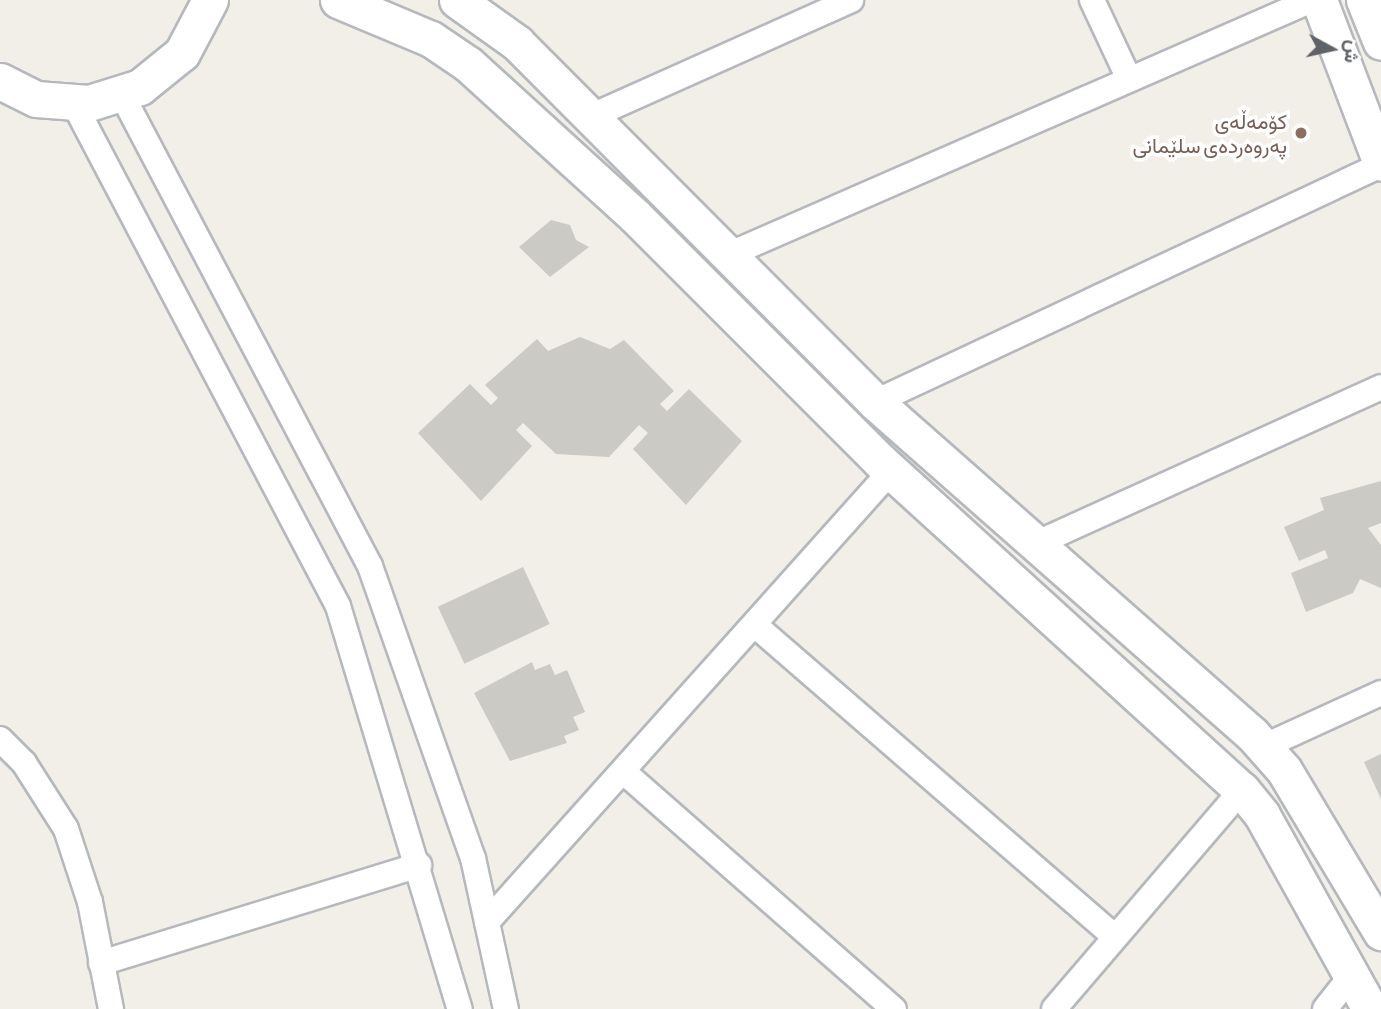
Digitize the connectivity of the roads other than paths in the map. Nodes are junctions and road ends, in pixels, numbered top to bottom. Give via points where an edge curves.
1 (338, 0) edge
2 (457, 0) edge
3 (851, 0) edge
4 (1092, 0) edge
5 (1312, 0) edge
6 (1319, 0) edge
7 (1364, 0) edge
8 (220, 2) edge
9 (1381, 42) edge
10 (1129, 79) junction
11 (0, 81) edge
12 (121, 93) junction
13 (73, 102) junction
14 (592, 116) junction
15 (1381, 164) edge
16 (729, 256) junction
17 (1381, 387) edge
18 (876, 402) junction
19 (891, 471) junction
20 (1033, 545) junction
21 (756, 626) junction
22 (1161, 655) junction
23 (1128, 690) junction
24 (1381, 692) edge
25 (0, 739) edge
26 (1263, 747) junction
27 (625, 773) junction
28 (1241, 790) junction
29 (419, 865) junction
30 (487, 922) junction
31 (1381, 932) edge
32 (1115, 937) junction
33 (101, 963) junction
34 (1352, 976) junction
35 (111, 1009) edge
36 (460, 1009) edge
37 (506, 1009) edge
38 (894, 1009) edge
39 (1054, 1009) edge
40 (1325, 1009) edge
41 (1370, 1009) edge

1 - 19 street via 431,39 468,64 635,216
2 - 14 street via 517,43
3 - 14 street
4 - 10 street
5 - 10 street
6 - 15 street
7 - 9 street
8 - 12 street via 182,53 140,87
10 - 16 street
11 - 13 street via 36,99
12 - 13 street
12 - 30 street via 370,566 472,858
13 - 29 street via 338,606
14 - 16 street
15 - 18 street
16 - 18 street
17 - 20 street
18 - 20 street
19 - 21 street
19 - 23 street
20 - 22 street
21 - 27 street
21 - 32 street
22 - 23 street
22 - 26 street
23 - 28 street
24 - 26 street
25 - 33 street via 66,829 90,902
26 - 31 street via 1317,821
27 - 30 street
27 - 38 street
28 - 32 street
28 - 34 street via 1262,815
29 - 33 street
29 - 36 street
30 - 37 street
32 - 39 street
33 - 35 street
34 - 40 street
34 - 41 street

